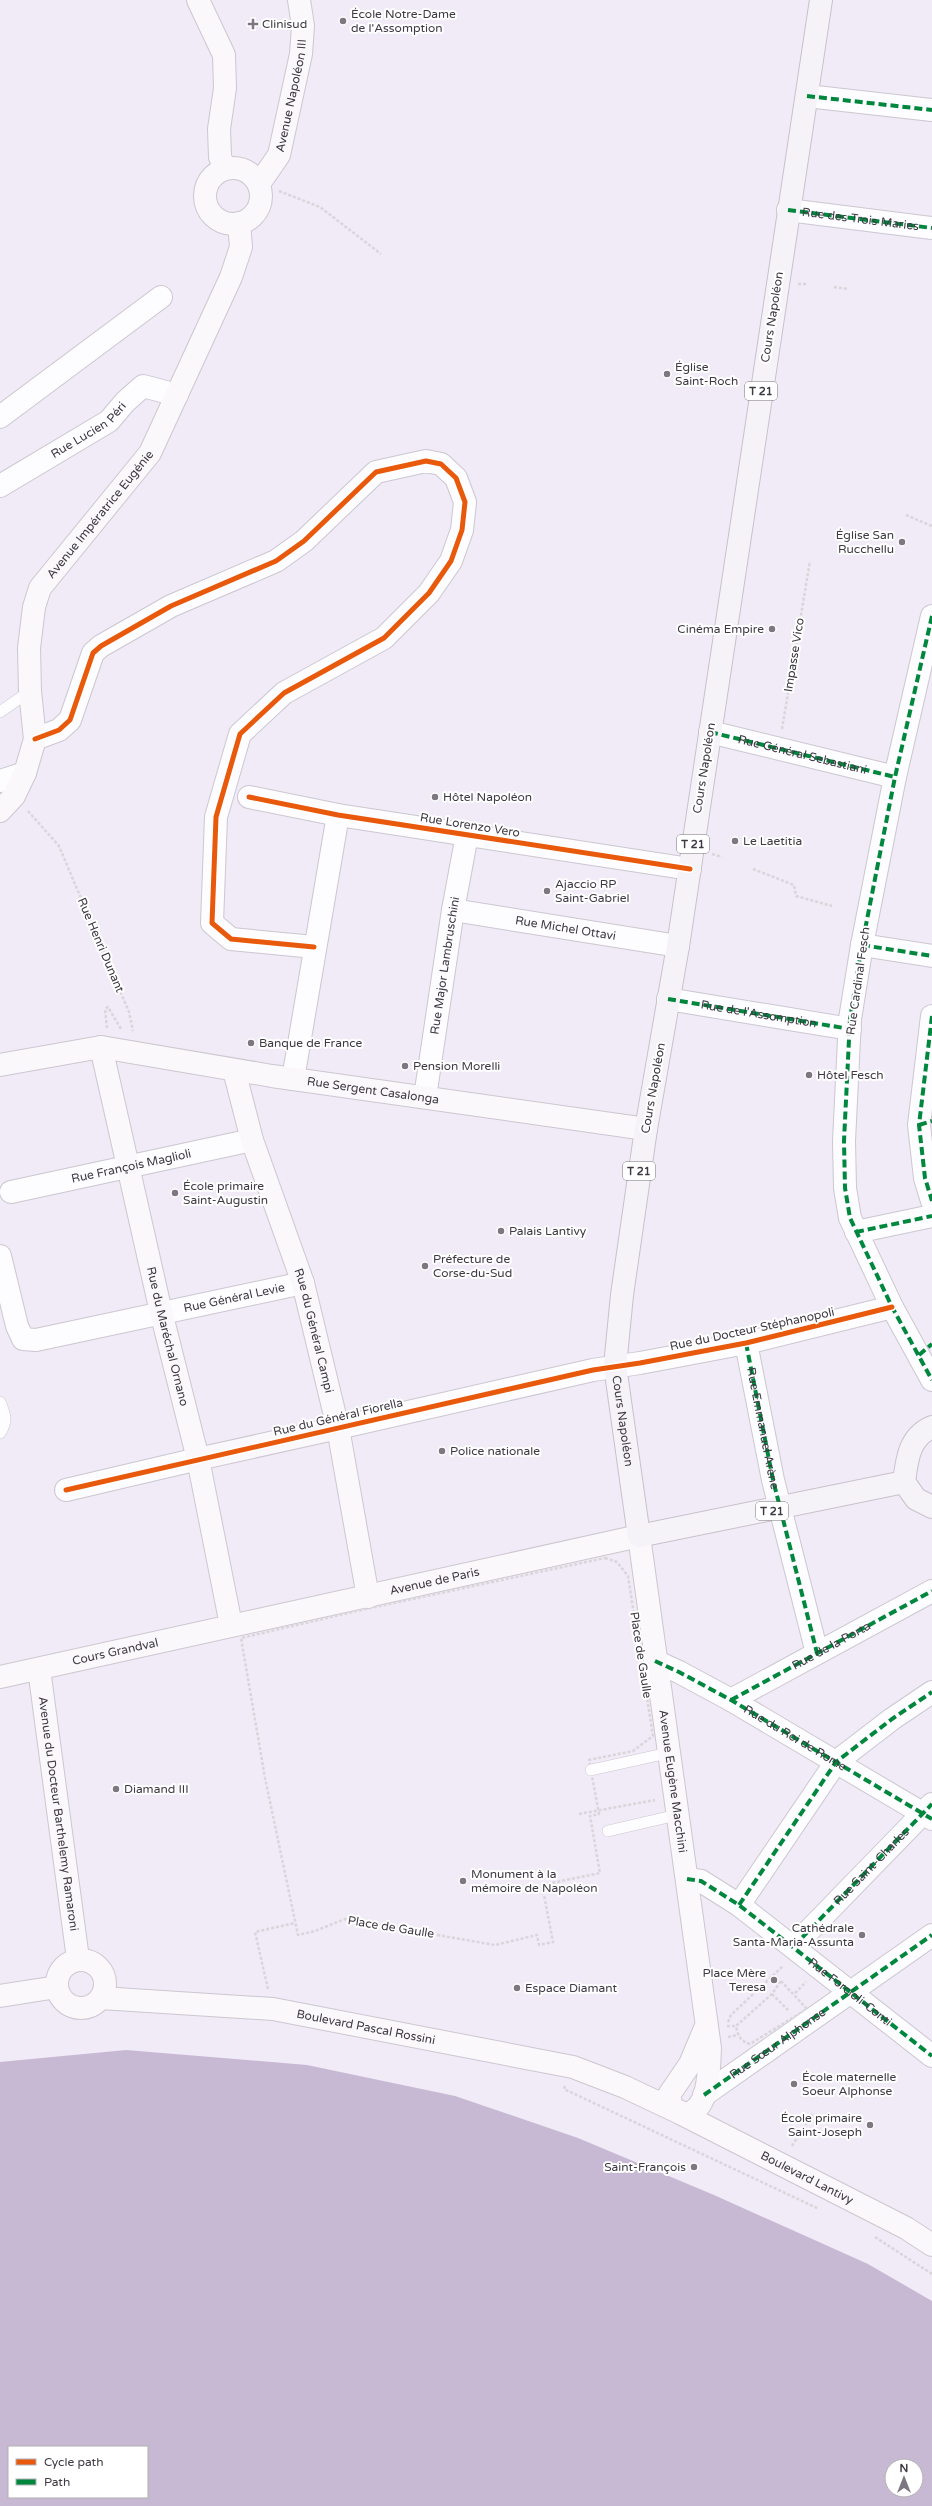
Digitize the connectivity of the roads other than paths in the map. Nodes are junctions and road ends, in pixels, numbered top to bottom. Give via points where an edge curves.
1 (198, 0) edge
2 (299, 0) edge
3 (821, 0) edge
4 (806, 96) junction
5 (932, 110) edge
6 (225, 169) junction
7 (259, 184) junction
8 (788, 210) junction
9 (239, 223) junction
10 (932, 228) edge
11 (161, 297) dead end
12 (177, 395) junction
13 (0, 416) edge
14 (0, 486) edge
15 (932, 616) edge
16 (30, 691) junction
17 (0, 712) edge
18 (710, 732) junction
19 (35, 739) junction
20 (895, 777) junction
21 (5, 796) edge
22 (249, 797) dead end
23 (338, 815) junction
24 (466, 835) junction
25 (690, 869) junction
26 (453, 910) junction
27 (862, 945) junction
28 (678, 946) junction
29 (314, 948) junction
30 (932, 956) edge
31 (668, 999) junction
32 (932, 1016) edge
33 (850, 1029) junction
34 (101, 1048) junction
35 (0, 1065) edge
36 (234, 1070) junction
37 (294, 1079) junction
38 (425, 1098) junction
39 (925, 1123) edge
40 (646, 1129) junction
41 (252, 1140) junction
42 (129, 1165) junction
43 (11, 1192) dead end
44 (932, 1201) edge
45 (932, 1216) edge
46 (856, 1232) junction
47 (0, 1256) edge
48 (303, 1283) junction
49 (892, 1307) junction
50 (161, 1312) junction
51 (746, 1343) junction
52 (926, 1349) edge
53 (615, 1366) junction
54 (932, 1380) edge
55 (0, 1402) edge
56 (932, 1427) edge
57 (338, 1428) junction
58 (0, 1433) edge
59 (198, 1459) junction
60 (904, 1482) junction
61 (66, 1490) dead end
62 (932, 1507) edge
63 (782, 1509) junction
64 (639, 1536) junction
65 (932, 1591) edge
66 (368, 1597) junction
67 (231, 1625) junction
68 (817, 1653) junction
69 (655, 1662) junction
70 (38, 1669) junction
71 (0, 1677) edge
72 (932, 1692) edge
73 (731, 1700) junction
74 (668, 1753) junction
75 (836, 1762) junction
76 (591, 1770) road end
77 (929, 1812) edge
78 (677, 1815) junction
79 (608, 1831) dead end
80 (686, 1879) junction
81 (739, 1905) junction
82 (932, 1935) edge
83 (789, 1955) junction
84 (78, 1959) junction
85 (57, 1987) junction
86 (851, 1992) junction
87 (0, 1996) edge
88 (101, 1998) junction
89 (716, 2026) junction
90 (930, 2052) edge
91 (625, 2087) junction
92 (670, 2091) junction
93 (704, 2095) junction
94 (680, 2113) junction
95 (932, 2244) edge

1 - 6 main road via 224,55 225,88 219,129 220,157
2 - 7 main road, Avenue Napoléon III via 303,26 301,54 278,155
3 - 4 main road, Cours Napoléon / T 21
4 - 5 street
4 - 8 main road, Cours Napoléon / T 21
6 - 7 main road via 241,169 248,172
6 - 9 main road via 210,181 206,200 214,216 222,221
7 - 9 main road via 259,208 249,219
8 - 10 street, Rue des Trois Maries
8 - 18 main road, Cours Napoléon / T 21
9 - 12 main road, Avenue Impératrice Eugénie via 241,247 231,277
11 - 13 street
12 - 14 street, Rue Lucien Péri via 143,386 109,421
12 - 16 main road, Avenue Impératrice Eugénie via 150,453 40,588 34,607 29,648
15 - 20 street, Rue Cardinal Fesch
16 - 17 lane
16 - 19 main road, Avenue Impératrice Eugénie
18 - 20 street, Rue Général Sebastiani
18 - 25 main road, Cours Napoléon / T 21
19 - 21 main road, Avenue Impératrice Eugénie via 25,773
19 - 29 street via 60,730 70,720 93,653 101,646 171,606 276,561 304,541 376,472 426,461 441,464 456,478 465,502 462,530 451,561 429,592 384,638 284,693 240,734 216,817 212,923 231,939
20 - 27 street, Rue Cardinal Fesch
22 - 23 street, Rue Lorenzo Vero
23 - 24 street, Rue Lorenzo Vero
23 - 29 street
24 - 25 street, Rue Lorenzo Vero
24 - 26 street, Rue Major Lambruschini
25 - 28 main road, Cours Napoléon / T 21
26 - 28 street, Rue Michel Ottavi
26 - 38 street, Rue Major Lambruschini
27 - 30 street
27 - 33 street, Rue Cardinal Fesch
28 - 31 main road, Cours Napoléon / T 21
29 - 37 street
31 - 33 street, Rue de l'Assomption
31 - 40 main road, Cours Napoléon / T 21
32 - 39 street
33 - 46 street, Rue Cardinal Fesch via 844,1141 845,1188 850,1218
34 - 35 main road
34 - 36 main road, Rue Sergent Casalonga
34 - 42 main road, Rue du Maréchal Ornano
36 - 37 main road, Rue Sergent Casalonga
36 - 41 main road, Rue du Général Campi
37 - 38 main road, Rue Sergent Casalonga
38 - 40 main road, Rue Sergent Casalonga
39 - 44 street via 925,1178
40 - 53 main road, Cours Napoléon / T 21 via 622,1295
41 - 42 street, Rue François Maglioli
41 - 48 main road, Rue du Général Campi
42 - 43 street, Rue François Maglioli
42 - 50 main road, Rue du Maréchal Ornano
45 - 46 street
46 - 49 street, Rue Cardinal Fesch
47 - 50 street, Rue Général Levie via 17,1326 23,1339 36,1340
48 - 50 street, Rue Général Levie
48 - 57 main road, Rue du Général Campi
49 - 51 street, Rue du Docteur Stéphanopoli
49 - 52 street, Rue Cardinal Fesch
50 - 59 main road, Rue du Maréchal Ornano
51 - 53 street, Rue du Docteur Stéphanopoli
51 - 63 street, Rue Emmanuel Arène via 773,1480
52 - 54 street, Rue Cardinal Fesch
53 - 57 street, Rue du Général Fiorella
53 - 64 main road, Cours Napoléon / T 21
55 - 58 lane via 6,1416 5,1425
56 - 60 main road via 921,1432 907,1456
57 - 59 main road, Rue du Général Fiorella
57 - 66 main road, Rue du Général Campi
59 - 61 street, Rue du Général Fiorella
59 - 67 main road, Rue du Maréchal Ornano
60 - 62 main road via 916,1499
60 - 63 main road, T 21
63 - 64 main road, T 21
63 - 68 street, Rue Emmanuel Arène
64 - 66 main road, Avenue de Paris
64 - 69 main road, Avenue Eugène Macchini
65 - 68 street, Rue de la Porta
66 - 67 main road, Avenue de Paris
67 - 70 main road, Cours Grandval
68 - 73 street, Rue de la Porta
69 - 73 street, Rue du Roi de Rome
69 - 74 main road, Avenue Eugène Macchini
70 - 71 main road, Cours Grandval
70 - 84 main road, Avenue du Docteur Barthelemy Ramaroni
72 - 75 street
73 - 75 street, Rue du Roi de Rome
74 - 76 lane
74 - 78 main road, Avenue Eugène Macchini
75 - 77 street, Rue du Roi de Rome
75 - 81 street
77 - 83 street, Rue Saint-Charles
78 - 79 lane
78 - 80 main road, Avenue Eugène Macchini
80 - 81 street, Rue Forcioli-Conti via 701,1881
80 - 89 main road, Avenue Eugène Macchini
81 - 83 street, Rue Forcioli-Conti
82 - 86 street, Rue Sœur Alphonse
83 - 86 street, Rue Forcioli-Conti
84 - 85 main road via 64,1966 59,1972
84 - 88 main road via 94,1962 100,1968 106,1983
85 - 87 main road
85 - 88 main road via 62,1998 71,2006 87,2007
86 - 90 street, Rue Forcioli-Conti
86 - 93 street, Rue Sœur Alphonse
88 - 91 main road, Boulevard Pascal Rossini via 273,2009 573,2067
89 - 92 main road
89 - 93 main road, Avenue Eugène Macchini via 710,2048
91 - 92 main road, Boulevard Pascal Rossini via 650,2092
91 - 94 main road, Boulevard Pascal Rossini
92 - 94 main road via 670,2104
93 - 94 main road, Avenue Eugène Macchini via 702,2103 694,2112
94 - 95 main road, Boulevard Lantivy via 881,2215

